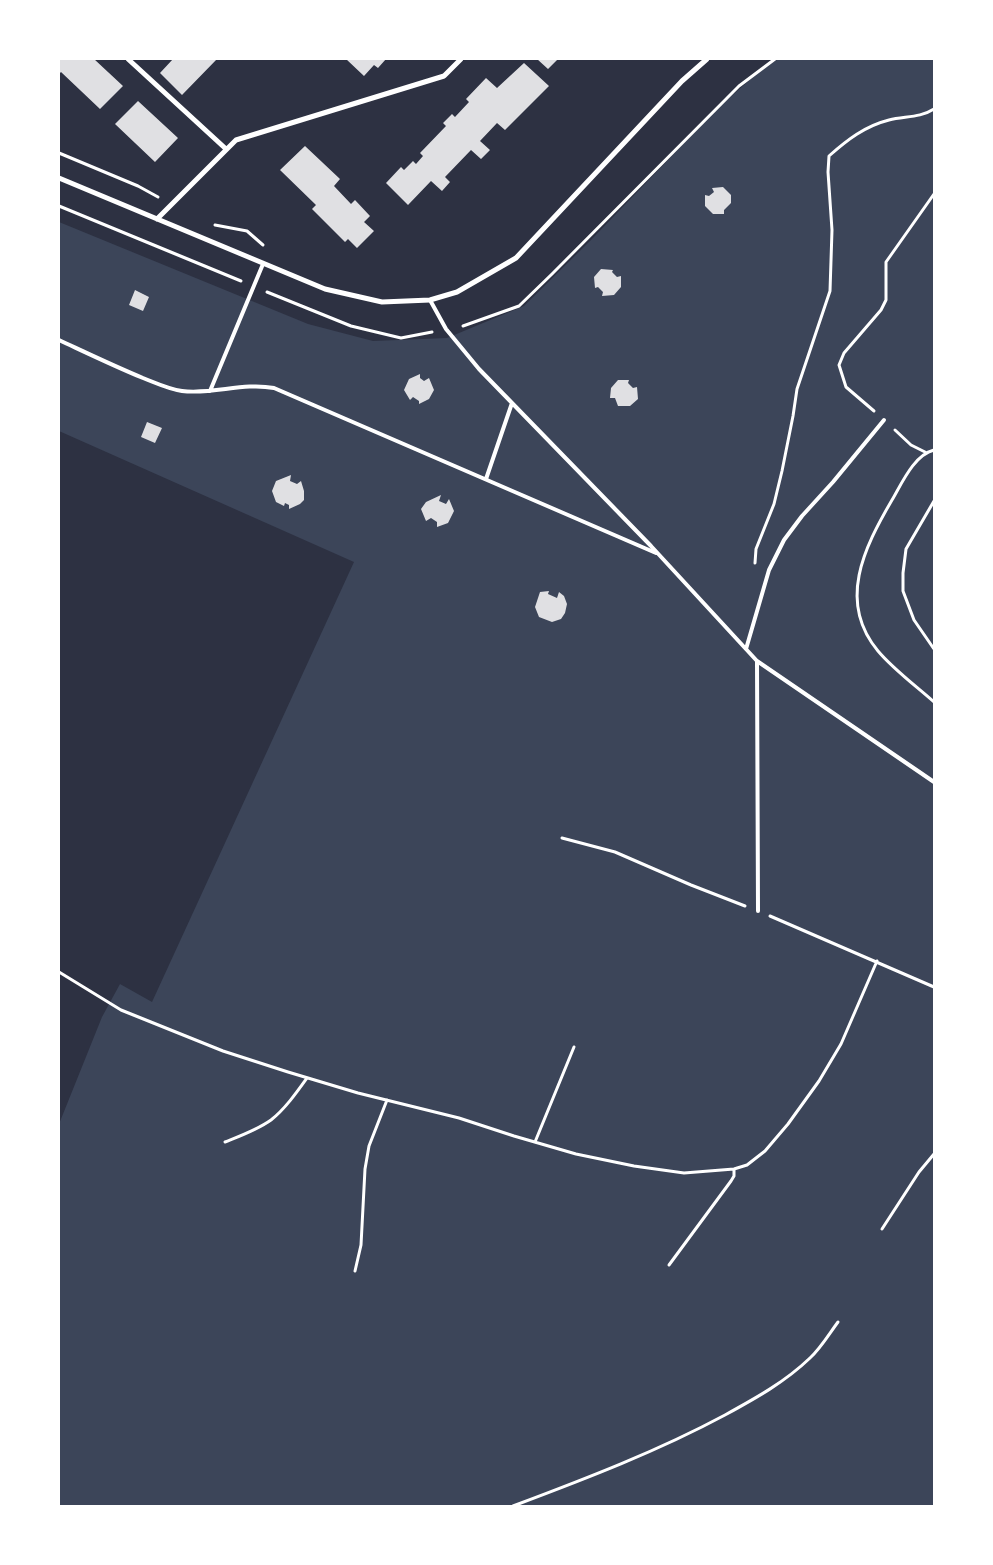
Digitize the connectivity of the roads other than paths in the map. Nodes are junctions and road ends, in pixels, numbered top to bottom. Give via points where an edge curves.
1 (128, 59) edge
2 (461, 59) edge
3 (707, 59) edge
4 (226, 150) junction
5 (59, 178) edge
6 (157, 219) junction
7 (263, 264) junction
8 (430, 300) junction
9 (59, 340) edge
10 (210, 391) junction
11 (512, 403) junction
12 (884, 420) road end
13 (486, 479) junction
14 (658, 554) junction
15 (746, 649) junction
16 (757, 660) junction
17 (934, 782) edge
18 (758, 911) dead end

1 - 4 street
2 - 4 street via 444,76 236,140
3 - 8 street via 682,81 516,258 457,292
4 - 6 street
5 - 6 street
6 - 7 street
7 - 8 street via 325,289 382,302
7 - 10 lane
8 - 11 lane via 446,329 479,370
9 - 10 lane via 167,388
10 - 13 lane via 252,386 274,388
11 - 13 lane
11 - 14 lane
12 - 15 lane via 784,540 769,570
13 - 14 lane
14 - 15 lane
15 - 16 lane
16 - 17 lane
16 - 18 lane

